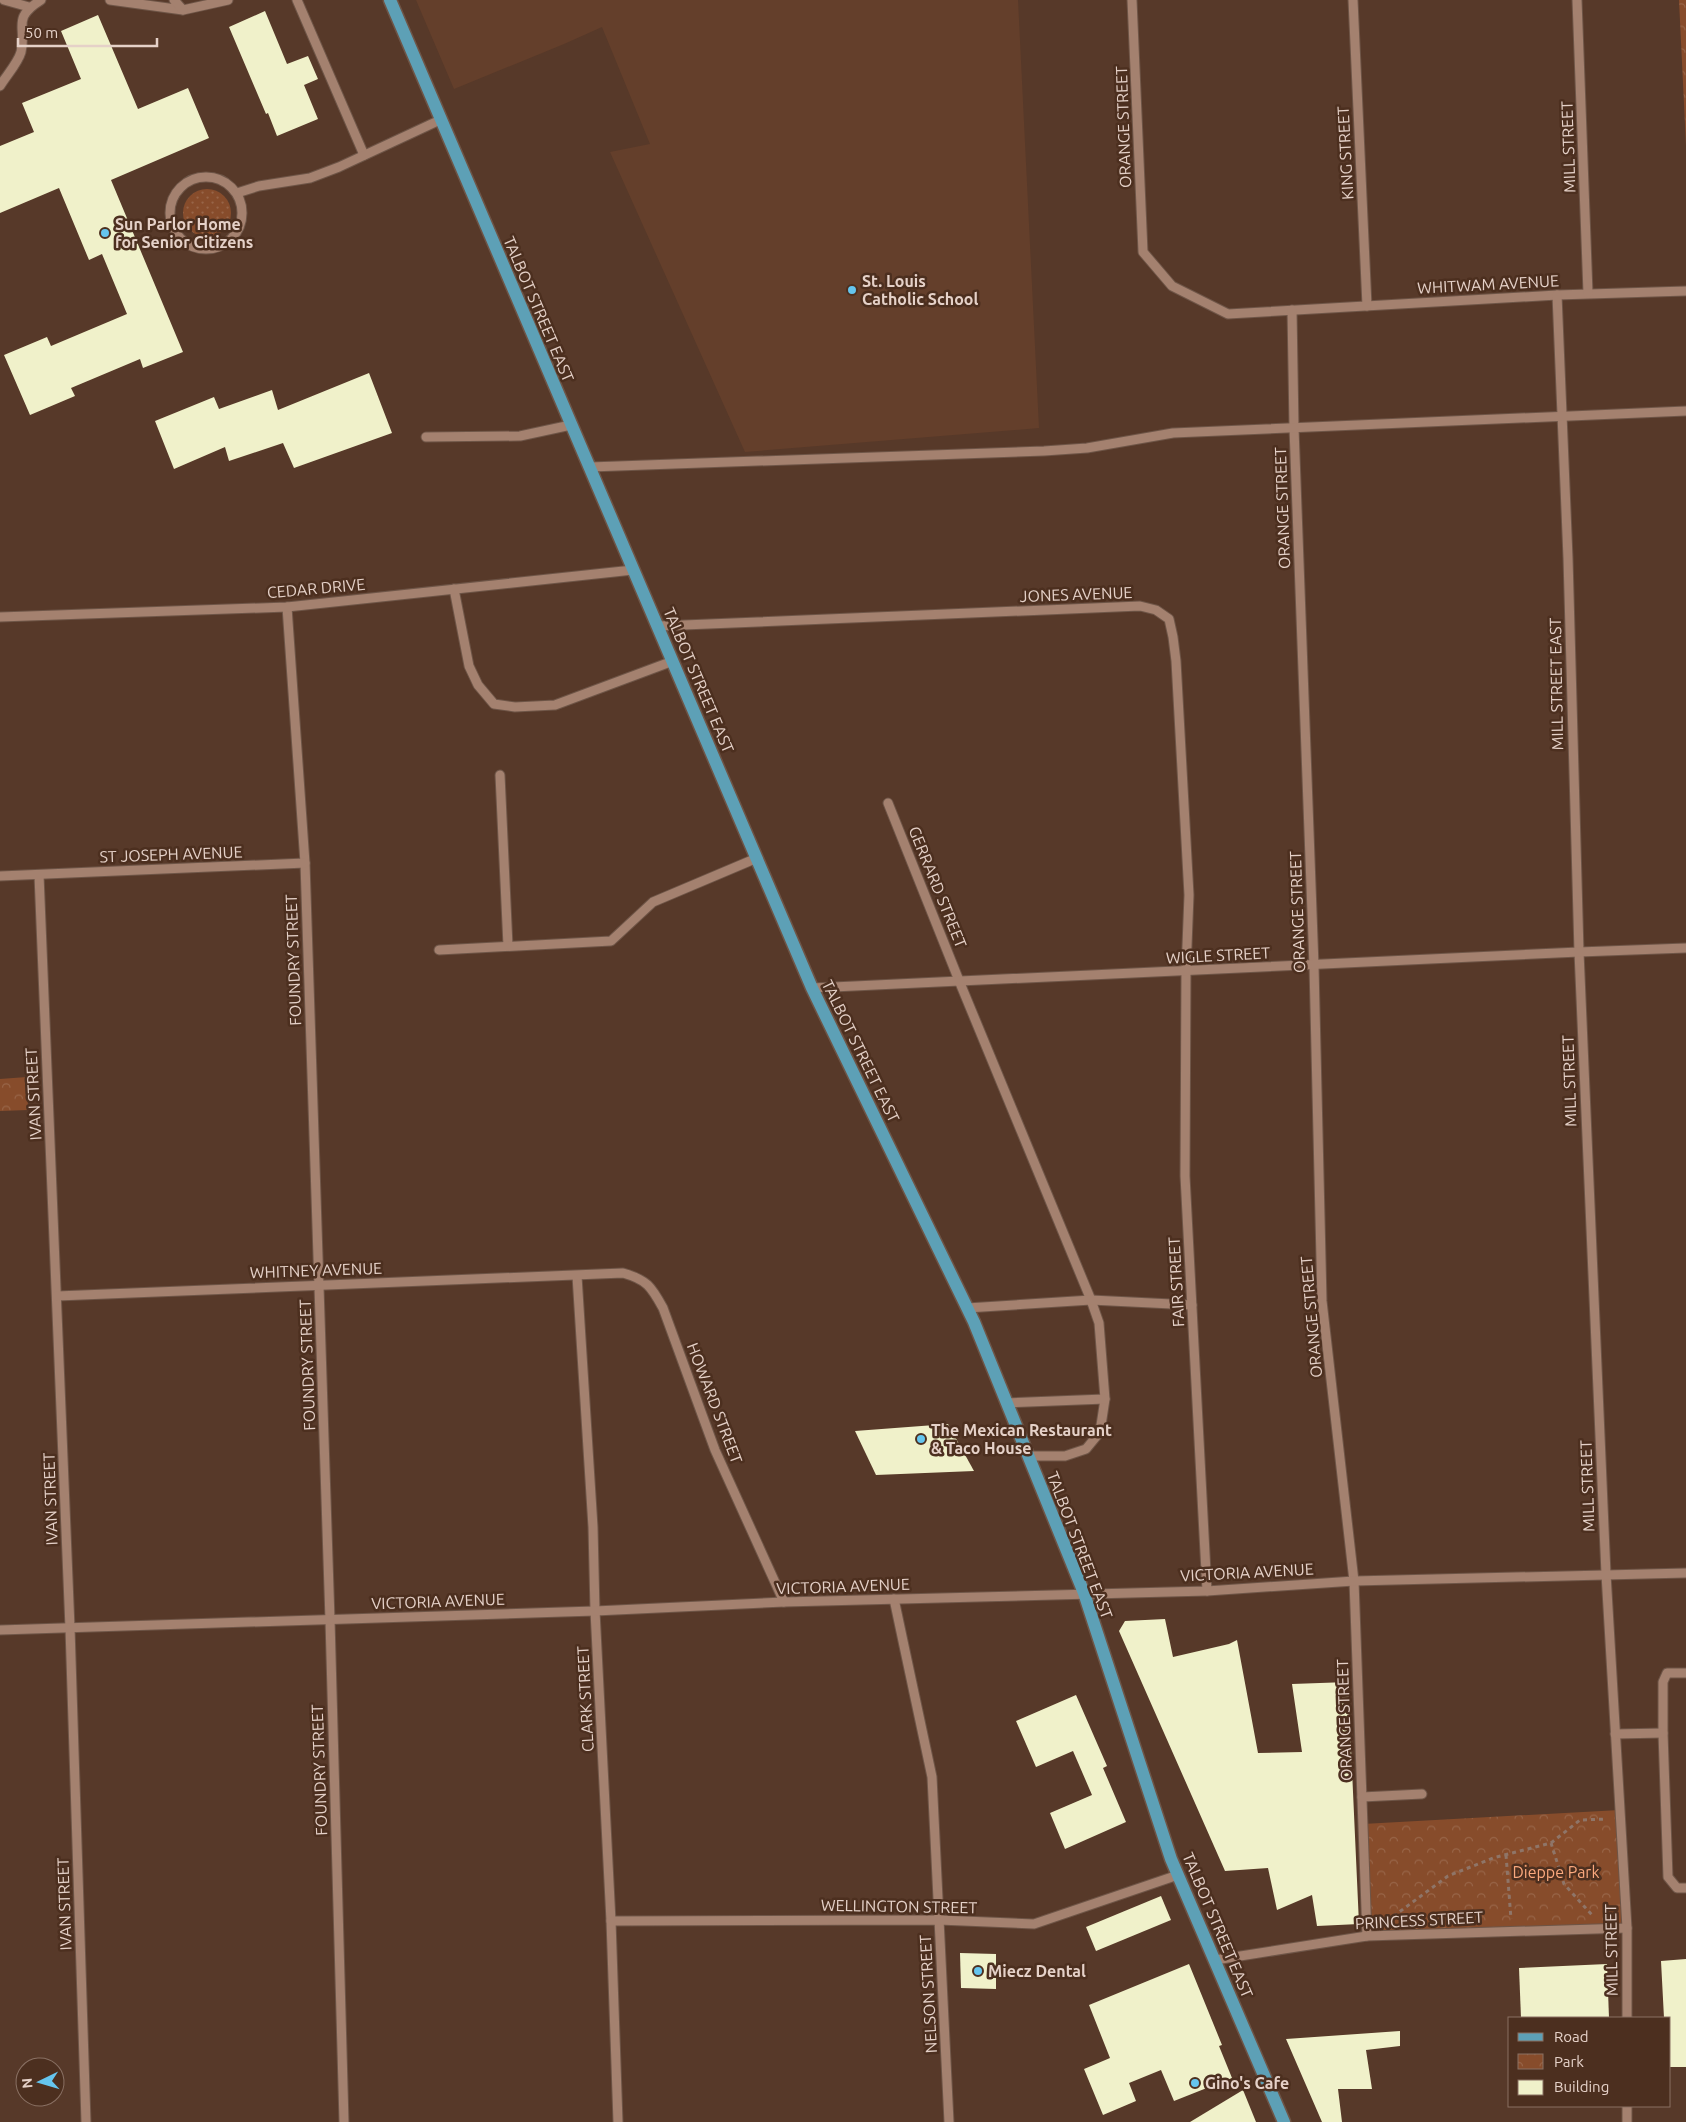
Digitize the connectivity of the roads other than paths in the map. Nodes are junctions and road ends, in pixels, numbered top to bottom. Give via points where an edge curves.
1 (4, 0) edge
2 (41, 0) edge
3 (110, 0) edge
4 (174, 0) edge
5 (228, 0) edge
6 (297, 0) edge
7 (390, 0) edge
8 (1132, 0) edge
9 (1353, 0) edge
10 (1577, 0) edge
11 (29, 8) junction
12 (183, 10) junction
13 (0, 86) edge
14 (440, 120) junction
15 (364, 155) junction
16 (237, 193) junction
17 (1686, 291) edge
18 (1588, 294) junction
19 (1557, 295) junction
20 (1367, 306) junction
21 (1292, 310) junction
22 (1686, 412) edge
23 (1561, 416) junction
24 (571, 425) junction
25 (1294, 428) junction
26 (426, 437) dead end
27 (590, 467) junction
28 (633, 570) junction
29 (454, 589) junction
30 (286, 607) junction
31 (0, 617) edge
32 (659, 626) junction
33 (673, 661) junction
34 (500, 775) dead end
35 (888, 802) dead end
36 (757, 858) junction
37 (305, 863) junction
38 (39, 875) junction
39 (0, 876) edge
40 (508, 946) junction
41 (1686, 948) edge
42 (439, 950) dead end
43 (1579, 952) junction
44 (1314, 966) junction
45 (1186, 971) junction
46 (960, 983) junction
47 (812, 988) junction
48 (577, 1276) junction
49 (319, 1285) junction
50 (57, 1296) junction
51 (1091, 1300) junction
52 (1192, 1305) junction
53 (967, 1308) junction
54 (1105, 1399) junction
55 (1006, 1403) junction
56 (1028, 1456) junction
57 (1686, 1573) edge
58 (1606, 1574) junction
59 (1354, 1581) junction
60 (1207, 1591) junction
61 (1084, 1593) junction
62 (894, 1599) junction
63 (784, 1602) junction
64 (595, 1611) junction
65 (330, 1620) junction
66 (70, 1628) junction
67 (0, 1630) edge
68 (1686, 1673) edge
69 (1663, 1733) junction
70 (1615, 1734) junction
71 (1422, 1794) dead end
72 (1362, 1797) junction
73 (1178, 1875) junction
74 (1686, 1888) edge
75 (939, 1920) junction
76 (611, 1921) junction
77 (1627, 1928) junction
78 (1367, 1936) junction
79 (1215, 1960) junction
80 (1627, 2017) edge
81 (1627, 2107) edge
82 (86, 2122) edge
83 (344, 2122) edge
84 (618, 2122) edge
85 (949, 2122) edge
86 (1284, 2122) edge
87 (1628, 2122) edge

1 - 11 street
2 - 11 street
3 - 12 street
4 - 12 street
5 - 12 street
6 - 15 street
7 - 14 main road, TALBOT STREET EAST
8 - 21 street, ORANGE STREET via 1143,252 1172,286 1228,314
9 - 20 street, KING STREET
10 - 18 street, MILL STREET
11 - 13 street via 22,19 20,52
14 - 15 street
14 - 24 main road, TALBOT STREET EAST
15 - 16 street via 310,178
16 - 16 street via 217,178 205,176 182,185 170,206 170,218 181,240 197,248 214,249 234,237 243,215
17 - 18 street, WHITWAM AVENUE
18 - 19 street, WHITWAM AVENUE
19 - 20 street, WHITWAM AVENUE
19 - 23 street
20 - 21 street, WHITWAM AVENUE
21 - 25 street, ORANGE STREET
22 - 23 street
23 - 25 street
23 - 43 street, MILL STREET EAST
24 - 26 street via 520,436
24 - 27 main road, TALBOT STREET EAST
25 - 27 street via 1173,433 1087,448
25 - 44 street, ORANGE STREET
27 - 28 main road, TALBOT STREET EAST
28 - 29 street, CEDAR DRIVE
28 - 32 main road, TALBOT STREET EAST
29 - 30 street, CEDAR DRIVE
29 - 33 street via 469,666 478,685 494,704 515,707 554,705
30 - 31 street, CEDAR DRIVE
30 - 37 street, FOUNDRY STREET
32 - 33 main road, TALBOT STREET EAST
32 - 45 street, JONES AVENUE via 1140,606 1156,610 1169,619 1176,661 1189,895
33 - 36 main road, TALBOT STREET EAST
34 - 40 street
35 - 46 street, GERRARD STREET
36 - 40 street via 654,902 611,941
36 - 47 main road, TALBOT STREET EAST
37 - 38 street, ST JOSEPH AVENUE
37 - 49 street, FOUNDRY STREET
38 - 39 street, ST JOSEPH AVENUE
38 - 50 street, IVAN STREET
40 - 42 street
41 - 43 street, WIGLE STREET
43 - 44 street, WIGLE STREET
43 - 58 street, MILL STREET
44 - 45 street, WIGLE STREET
44 - 59 street, ORANGE STREET via 1322,1301
45 - 46 street, WIGLE STREET
45 - 52 street, FAIR STREET via 1185,1176
46 - 47 street, WIGLE STREET
46 - 51 street, GERRARD STREET
47 - 53 main road, TALBOT STREET EAST
48 - 49 street, WHITNEY AVENUE
48 - 63 street, HOWARD STREET via 623,1273 641,1278 653,1289 669,1323 715,1450
48 - 64 street, CLARK STREET via 593,1527
49 - 50 street, WHITNEY AVENUE
49 - 65 street, FOUNDRY STREET
50 - 66 street, IVAN STREET
51 - 52 street
51 - 53 street
51 - 54 street, GERRARD STREET via 1099,1323
52 - 60 street, FAIR STREET
53 - 55 main road, TALBOT STREET EAST
54 - 55 street
54 - 56 street, GERRARD STREET via 1100,1432 1086,1449 1065,1456
55 - 56 main road, TALBOT STREET EAST
56 - 61 main road, TALBOT STREET EAST
57 - 58 street, VICTORIA AVENUE
58 - 59 street, VICTORIA AVENUE
58 - 70 street, MILL STREET
59 - 60 street, VICTORIA AVENUE
59 - 72 street, ORANGE STREET
60 - 61 street, VICTORIA AVENUE
61 - 62 street, VICTORIA AVENUE
61 - 73 main road, TALBOT STREET EAST
62 - 63 street, VICTORIA AVENUE
62 - 75 street, NELSON STREET via 932,1777
63 - 64 street, VICTORIA AVENUE
64 - 65 street, VICTORIA AVENUE
64 - 76 street, CLARK STREET
65 - 66 street, VICTORIA AVENUE
65 - 83 street, FOUNDRY STREET
66 - 67 street, VICTORIA AVENUE
66 - 82 street, IVAN STREET
68 - 69 street via 1666,1674 1663,1682
69 - 70 street
69 - 74 street via 1668,1877 1677,1888
70 - 77 street, MILL STREET
71 - 72 street
72 - 78 street, ORANGE STREET
73 - 75 street, WELLINGTON STREET via 1034,1924
73 - 79 main road, TALBOT STREET EAST
75 - 76 street, WELLINGTON STREET
75 - 85 street, NELSON STREET
76 - 84 street, CLARK STREET
77 - 78 street, PRINCESS STREET
77 - 80 street, MILL STREET
78 - 79 street, PRINCESS STREET
79 - 86 main road, TALBOT STREET EAST
81 - 87 street

